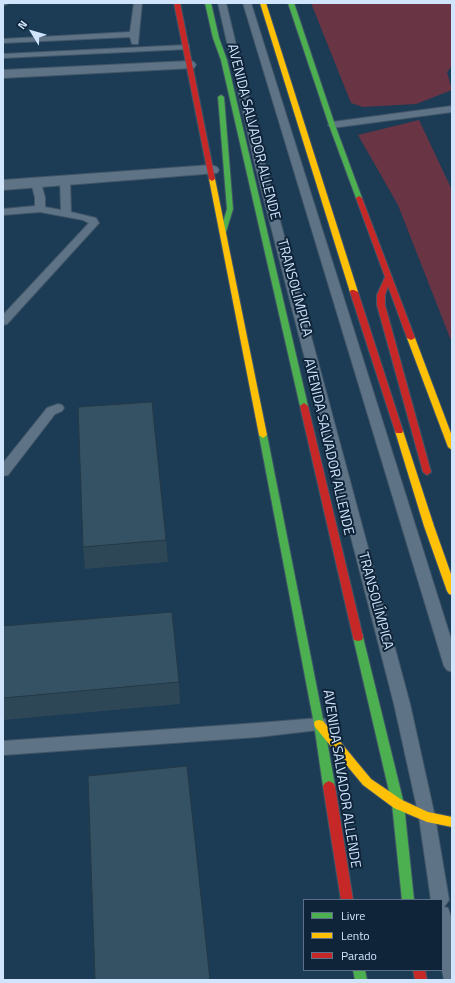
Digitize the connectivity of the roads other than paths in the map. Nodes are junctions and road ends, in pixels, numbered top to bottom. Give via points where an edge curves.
1 (138, 3) edge
2 (176, 3) edge
3 (208, 3) edge
4 (222, 3) edge
5 (247, 3) edge
6 (263, 3) edge
7 (291, 3) edge
8 (134, 34) junction
9 (3, 41) edge
10 (186, 47) junction
11 (136, 49) junction
12 (3, 56) edge
13 (224, 60) junction
14 (189, 65) junction
15 (3, 74) edge
16 (452, 109) edge
17 (332, 125) junction
18 (210, 170) junction
19 (65, 180) junction
20 (36, 182) junction
21 (3, 184) edge
22 (40, 209) junction
23 (3, 212) edge
24 (66, 212) junction
25 (223, 232) junction
26 (388, 278) junction
27 (3, 322) edge
28 (58, 408) dead end
29 (452, 447) edge
30 (3, 472) edge
31 (428, 478) dead end
32 (432, 500) dead end
33 (430, 526) junction
34 (452, 591) edge
35 (452, 666) edge
36 (319, 724) junction
37 (3, 748) edge
38 (398, 804) junction
39 (427, 817) junction
40 (452, 822) edge
41 (347, 899) edge
42 (408, 899) edge
43 (440, 899) edge
44 (443, 920) edge
45 (452, 977) edge

1 - 8 lane
2 - 10 main road, AVENIDA SALVADOR ALLENDE
3 - 13 main road, AVENIDA SALVADOR ALLENDE
4 - 39 lane, TRANSOLÍMPICA via 259,160 402,704
5 - 35 lane
6 - 33 main road
7 - 17 main road
8 - 9 lane
8 - 11 lane
10 - 11 lane
10 - 14 main road, AVENIDA SALVADOR ALLENDE
11 - 12 lane
13 - 25 main road via 219,69 230,209
13 - 38 main road, AVENIDA SALVADOR ALLENDE
14 - 15 street
14 - 18 main road, AVENIDA SALVADOR ALLENDE
16 - 17 lane
17 - 26 main road
18 - 19 street
18 - 25 main road, AVENIDA SALVADOR ALLENDE
19 - 20 street
19 - 24 lane
20 - 21 street
20 - 22 lane
22 - 23 lane
22 - 24 lane
24 - 27 lane via 85,216 94,223
25 - 36 main road, AVENIDA SALVADOR ALLENDE
26 - 29 main road
26 - 31 main road via 381,295 381,305
28 - 30 lane via 51,412
32 - 33 main road
33 - 34 main road
36 - 37 lane
36 - 38 main road via 367,782
36 - 41 main road, AVENIDA SALVADOR ALLENDE
38 - 39 main road
38 - 42 main road, AVENIDA SALVADOR ALLENDE
39 - 40 main road
39 - 43 lane, TRANSOLÍMPICA
44 - 45 lane

